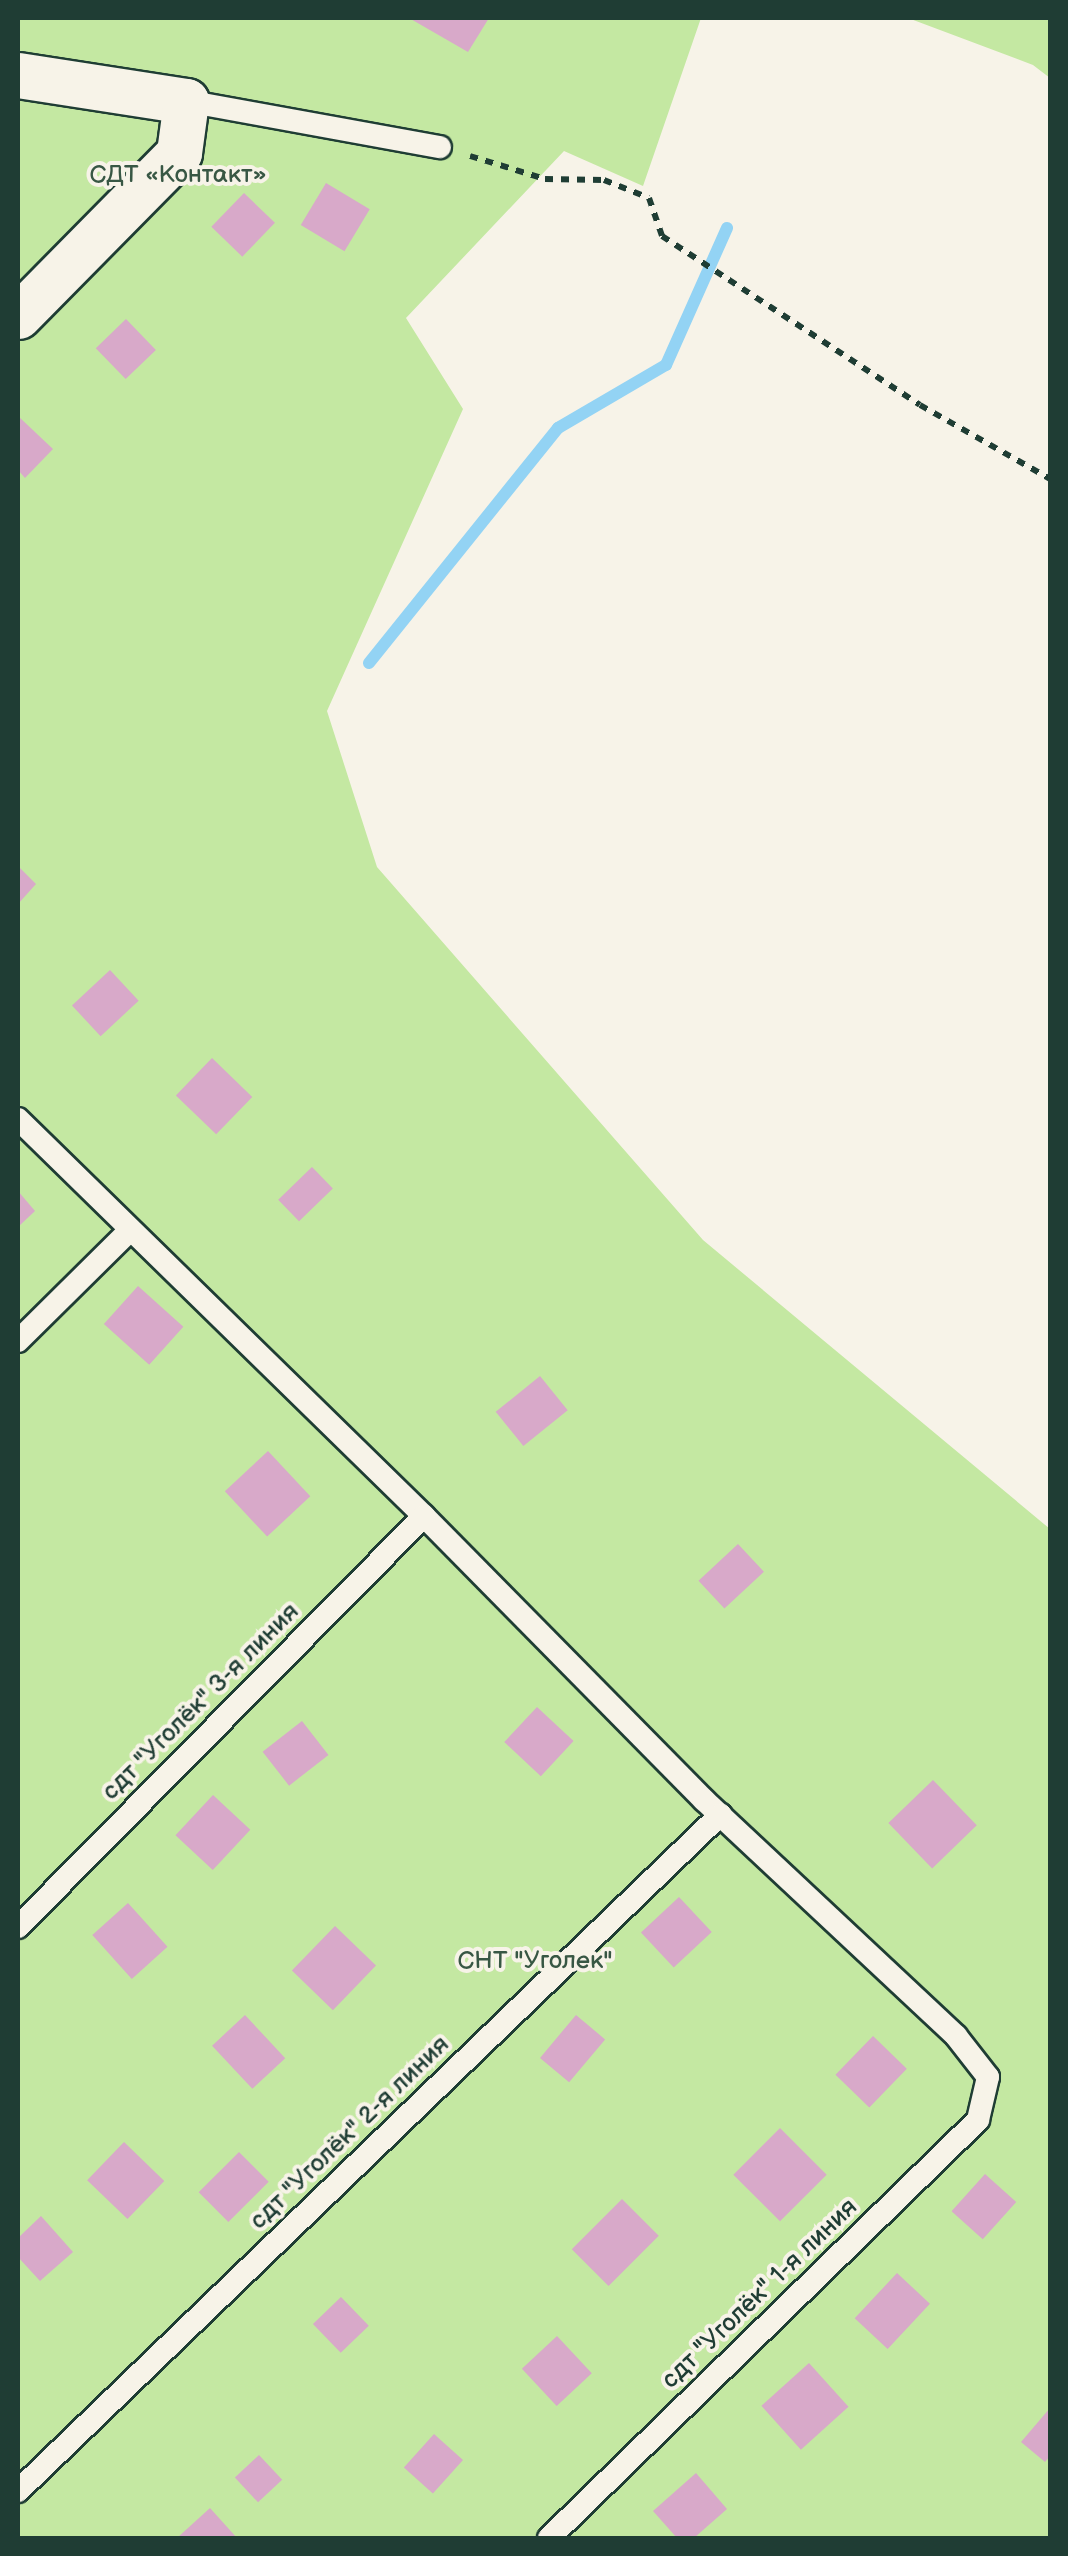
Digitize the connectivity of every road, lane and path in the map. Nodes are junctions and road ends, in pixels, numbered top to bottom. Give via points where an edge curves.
1 (18, 75) edge
2 (186, 101) junction
3 (440, 147) joint
4 (18, 316) edge
5 (1050, 480) edge
6 (18, 1119) edge
7 (130, 1230) junction
8 (18, 1341) edge
9 (424, 1516) junction
10 (720, 1815) junction
11 (18, 1927) edge
12 (18, 2492) edge
13 (549, 2538) edge

1 - 2 street
2 - 3 lane
2 - 4 street via 179,154
3 - 5 path via 545,179 604,180 649,198 662,236 920,405
6 - 7 lane
7 - 8 lane
7 - 9 lane
9 - 10 lane
9 - 11 lane, сдт "Уголёк" 3-я линия
10 - 12 lane, сдт "Уголёк" 2-я линия
10 - 13 lane, сдт "Уголёк" 1-я линия via 956,2036 988,2077 978,2120

